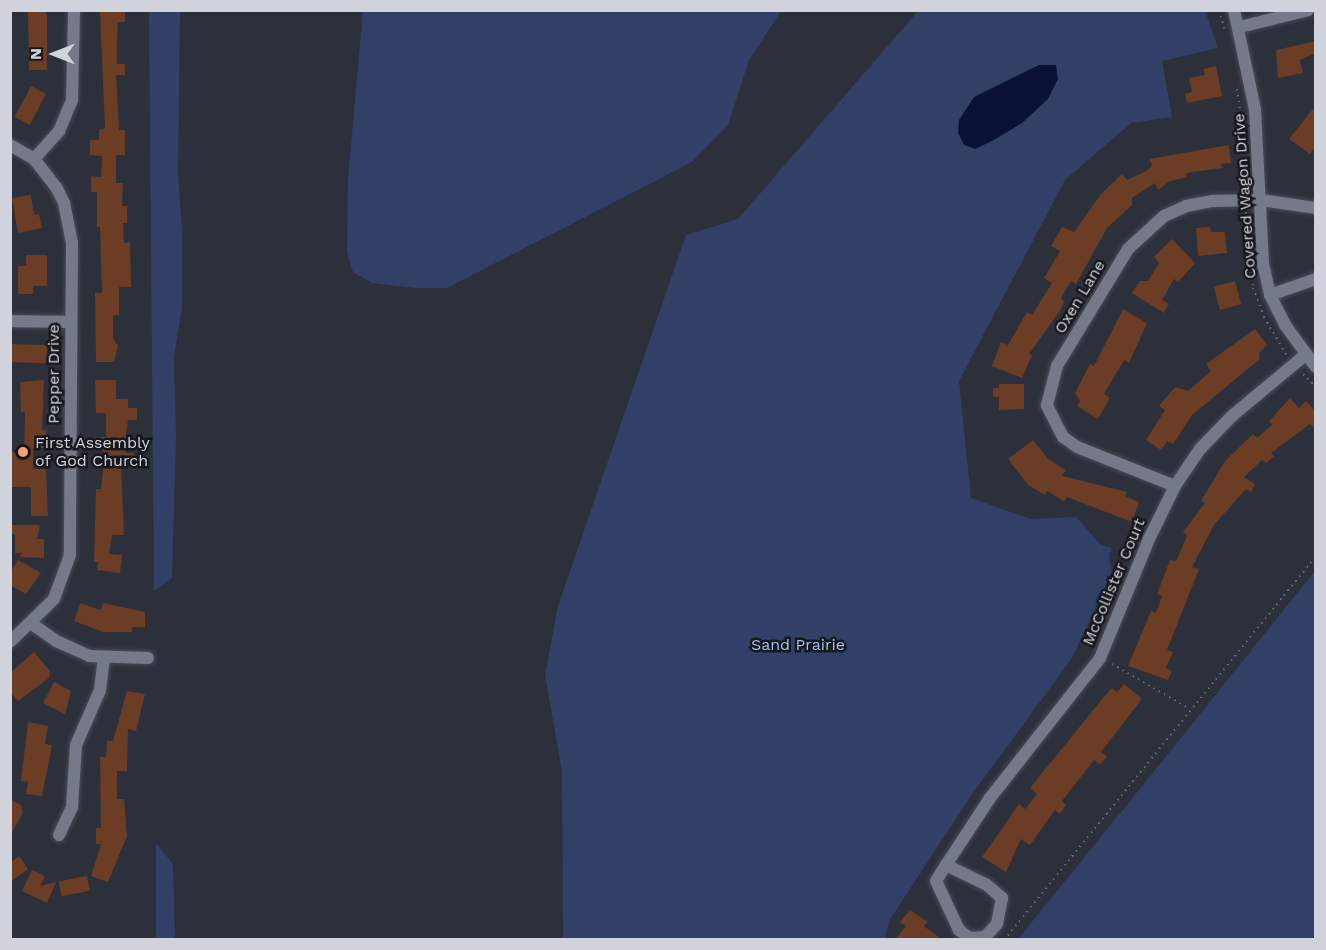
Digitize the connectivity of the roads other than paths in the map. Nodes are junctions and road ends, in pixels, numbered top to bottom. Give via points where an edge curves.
1 (74, 10) edge
2 (1234, 10) edge
3 (1308, 10) edge
4 (1240, 27) junction
5 (10, 145) edge
6 (34, 159) junction
7 (1261, 200) junction
8 (1316, 208) edge
9 (1316, 279) edge
10 (1270, 294) junction
11 (10, 321) edge
12 (71, 322) junction
13 (1304, 356) junction
14 (1316, 367) edge
15 (1175, 486) junction
16 (32, 624) junction
17 (10, 642) edge
18 (104, 658) junction
19 (148, 658) dead end
20 (60, 836) dead end
21 (946, 865) junction

1 - 6 street via 72,100 59,131
2 - 4 street, Covered Wagon Drive
3 - 4 street
4 - 7 street, Covered Wagon Drive via 1255,110
5 - 6 street, Pepper Drive
6 - 12 street, Pepper Drive via 56,187 70,222
7 - 8 street, Oxen Lane
7 - 10 street, Covered Wagon Drive via 1263,264
7 - 15 street, Oxen Lane via 1186,206 1145,230 1128,249 1080,327 1049,389 1047,405 1063,437 1077,447
9 - 10 street
10 - 13 street, Covered Wagon Drive
11 - 12 street
12 - 16 street, Pepper Drive via 70,555 54,598
13 - 14 street, Covered Wagon Drive
13 - 15 street, McCollister Court via 1233,415 1200,449
15 - 21 street, McCollister Court via 1100,658 990,798
16 - 17 street, Pepper Drive
16 - 18 street via 72,650
18 - 19 street
18 - 20 street via 100,690 76,745 72,807
21 - 21 street, McCollister Court via 936,881 959,930 970,938 985,937 997,924 1002,898 987,885

